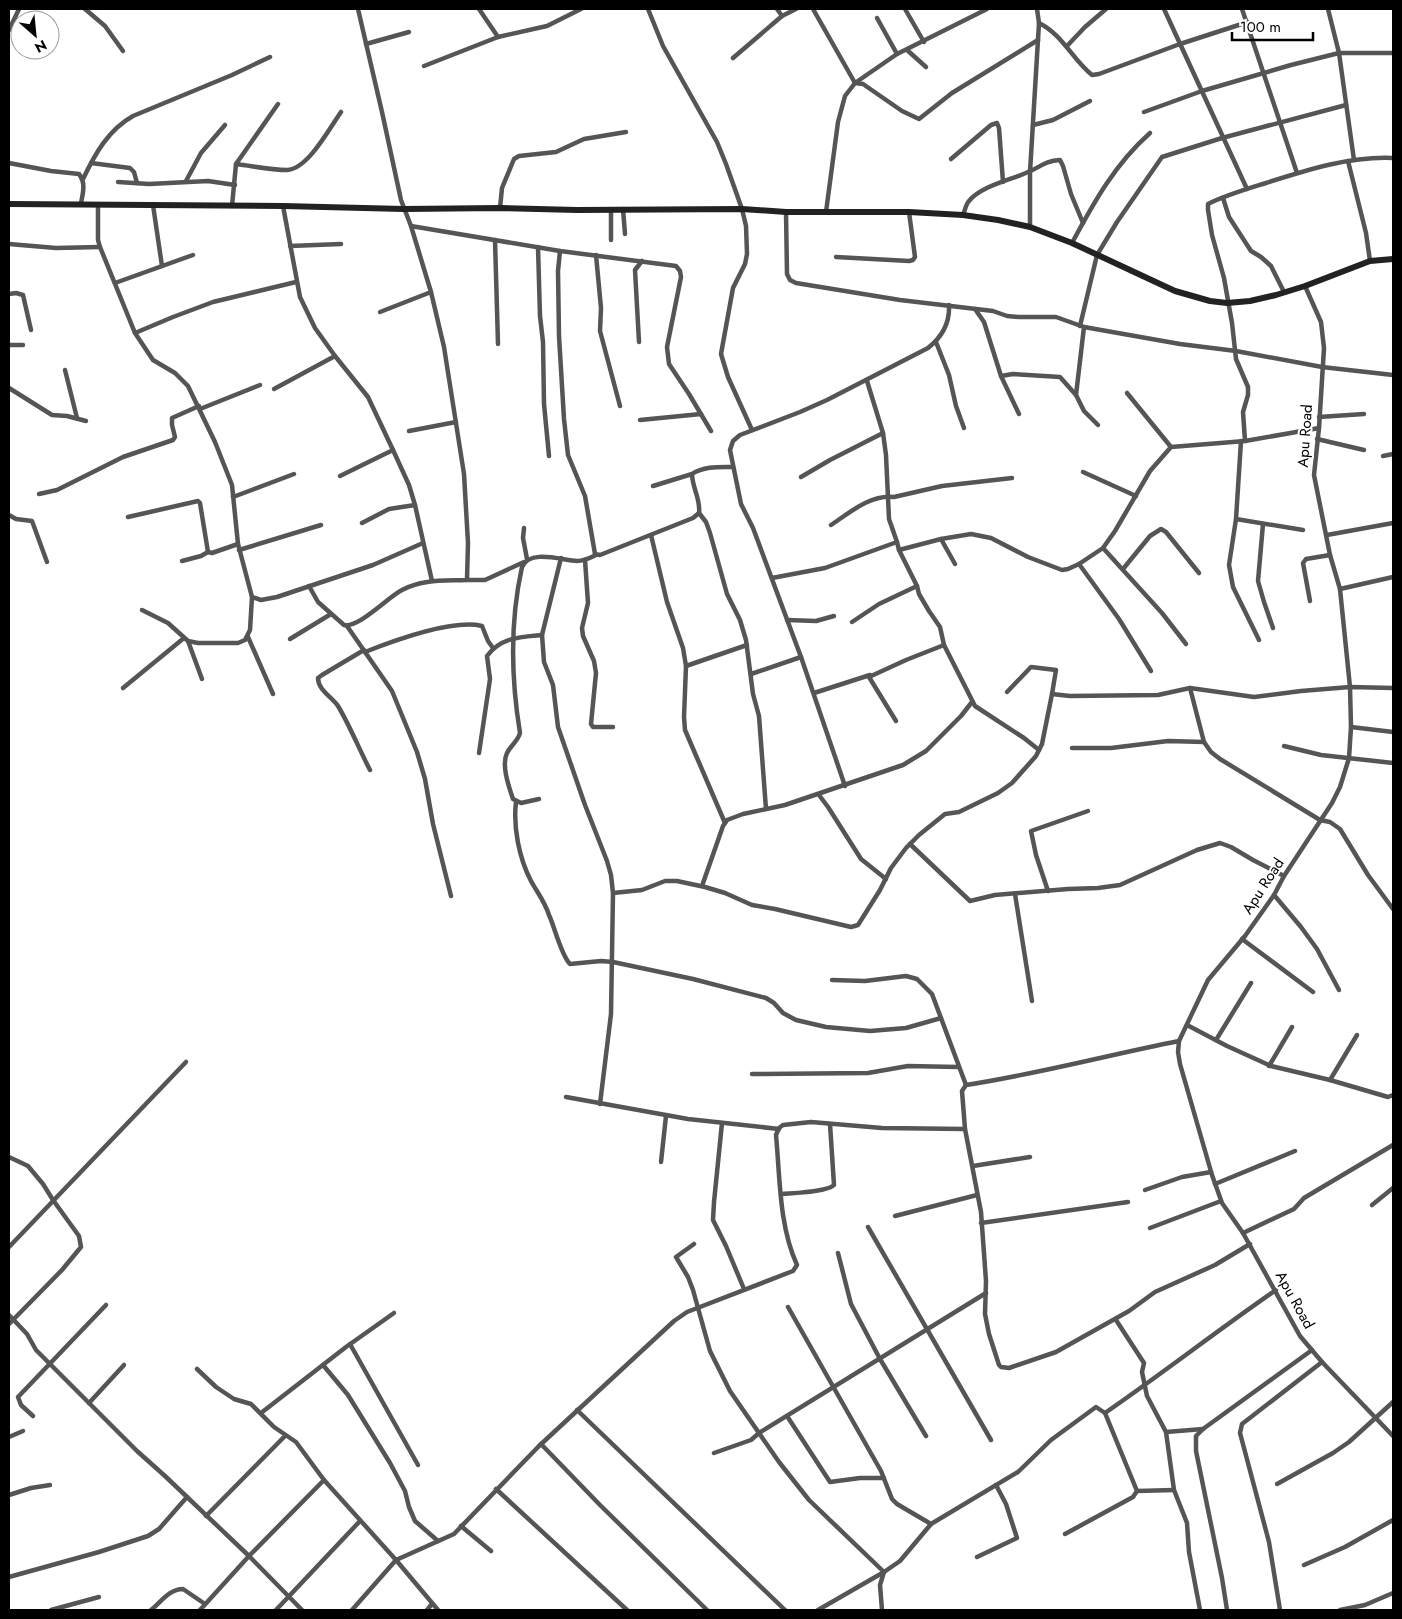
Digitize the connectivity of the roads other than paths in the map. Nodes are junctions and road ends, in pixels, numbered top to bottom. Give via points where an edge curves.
1 (18, 9) edge
2 (85, 9) edge
3 (358, 9) edge
4 (479, 9) edge
5 (581, 9) edge
6 (648, 9) edge
7 (777, 9) edge
8 (796, 9) edge
9 (813, 9) edge
10 (904, 9) edge
11 (987, 9) edge
12 (1037, 9) edge
13 (1106, 9) edge
14 (1164, 9) edge
15 (1242, 9) edge
16 (1328, 9) edge
17 (782, 16) junction
18 (877, 18) dead end
19 (1248, 22) junction
20 (1039, 23) junction
21 (9, 30) edge
22 (409, 32) dead end
23 (498, 37) junction
24 (1038, 40) junction
25 (924, 42) junction
26 (366, 44) junction
27 (1180, 44) junction
28 (1067, 46) junction
29 (907, 50) junction
30 (123, 51) dead end
31 (1339, 53) junction
32 (1393, 53) edge
33 (896, 54) junction
34 (270, 57) dead end
35 (733, 58) dead end
36 (424, 66) dead end
37 (926, 67) dead end
38 (1263, 72) junction
39 (856, 83) junction
40 (1202, 91) junction
41 (1090, 101) dead end
42 (278, 104) dead end
43 (1346, 104) junction
44 (341, 112) dead end
45 (1144, 112) dead end
46 (1281, 123) junction
47 (225, 125) dead end
48 (1033, 125) junction
49 (626, 132) dead end
50 (1150, 133) dead end
51 (1222, 138) junction
52 (1393, 158) edge
53 (951, 159) dead end
54 (1354, 160) junction
55 (1348, 161) junction
56 (9, 163) edge
57 (91, 163) junction
58 (236, 164) junction
59 (1030, 172) junction
60 (1297, 174) junction
61 (83, 179) junction
62 (186, 181) junction
63 (118, 182) dead end
64 (1002, 182) junction
65 (137, 183) junction
66 (235, 185) junction
67 (1246, 190) junction
68 (1223, 198) junction
69 (9, 204) edge
70 (81, 204) junction
71 (98, 205) junction
72 (153, 205) junction
73 (232, 206) junction
74 (282, 206) junction
75 (500, 208) junction
76 (611, 209) junction
77 (623, 209) junction
78 (742, 209) junction
79 (404, 210) junction
80 (786, 212) junction
81 (826, 212) junction
82 (909, 212) junction
83 (963, 215) junction
84 (1083, 223) junction
85 (411, 226) junction
86 (1030, 227) junction
87 (625, 234) dead end
88 (495, 240) junction
89 (611, 240) dead end
90 (1072, 243) junction
91 (9, 244) edge
92 (341, 244) dead end
93 (290, 246) junction
94 (100, 247) junction
95 (538, 247) junction
96 (560, 251) junction
97 (193, 255) dead end
98 (596, 255) junction
99 (1097, 255) junction
100 (836, 257) dead end
101 (1393, 258) edge
102 (642, 261) junction
103 (1370, 261) junction
104 (162, 266) junction
105 (296, 282) junction
106 (115, 283) junction
107 (1305, 286) junction
108 (431, 292) junction
109 (1284, 292) junction
110 (9, 294) edge
111 (1227, 303) junction
112 (950, 305) junction
113 (975, 309) junction
114 (380, 312) dead end
115 (1082, 326) junction
116 (31, 330) dead end
117 (135, 333) junction
118 (639, 342) dead end
119 (936, 342) junction
120 (9, 344) edge
121 (498, 344) dead end
122 (23, 345) dead end
123 (1236, 351) junction
124 (335, 356) junction
125 (1322, 367) junction
126 (65, 370) dead end
127 (1001, 376) junction
128 (1393, 376) edge
129 (866, 381) junction
130 (260, 385) dead end
131 (9, 388) edge
132 (274, 389) dead end
133 (1127, 393) dead end
134 (1076, 395) junction
135 (620, 406) dead end
136 (200, 408) junction
137 (701, 414) junction
138 (1019, 414) dead end
139 (1364, 414) dead end
140 (1319, 417) junction
141 (77, 418) junction
142 (640, 420) dead end
143 (86, 421) dead end
144 (456, 422) junction
145 (1098, 425) dead end
146 (964, 428) dead end
147 (1318, 428) junction
148 (752, 430) junction
149 (408, 431) dead end
150 (711, 431) dead end
151 (884, 433) junction
152 (1317, 439) junction
153 (1243, 441) junction
154 (1171, 447) junction
155 (393, 450) junction
156 (1364, 450) dead end
157 (1393, 454) edge
158 (549, 456) dead end
159 (1383, 456) dead end
160 (733, 467) junction
161 (1083, 472) dead end
162 (294, 474) dead end
163 (692, 474) junction
164 (340, 476) dead end
165 (800, 478) dead end
166 (1012, 478) dead end
167 (653, 486) dead end
168 (39, 494) dead end
169 (887, 496) junction
170 (1136, 496) junction
171 (233, 497) junction
172 (415, 505) junction
173 (699, 513) junction
174 (9, 515) edge
175 (128, 517) dead end
176 (1236, 519) junction
177 (362, 523) dead end
178 (1393, 523) edge
179 (1263, 524) junction
180 (321, 525) dead end
181 (830, 525) dead end
182 (524, 528) dead end
183 (1304, 530) dead end
184 (651, 535) junction
185 (1327, 535) junction
186 (941, 539) junction
187 (897, 542) junction
188 (423, 543) junction
189 (238, 544) junction
190 (1103, 548) junction
191 (239, 550) junction
192 (899, 550) junction
193 (208, 552) junction
194 (1330, 554) junction
195 (596, 556) junction
196 (561, 558) junction
197 (525, 560) junction
198 (585, 560) junction
199 (182, 561) dead end
200 (47, 562) dead end
201 (955, 564) dead end
202 (1079, 564) junction
203 (1123, 569) junction
204 (1199, 573) dead end
205 (1393, 577) edge
206 (772, 578) junction
207 (466, 580) junction
208 (432, 581) junction
209 (309, 586) junction
210 (918, 586) junction
211 (1340, 589) junction
212 (252, 597) junction
213 (1310, 601) dead end
214 (142, 610) dead end
215 (331, 614) junction
216 (834, 616) dead end
217 (787, 620) junction
218 (852, 622) dead end
219 (348, 626) junction
220 (1273, 628) dead end
221 (542, 635) junction
222 (248, 637) junction
223 (513, 638) junction
224 (290, 639) dead end
225 (186, 640) junction
226 (1259, 640) dead end
227 (1186, 644) dead end
228 (747, 645) junction
229 (944, 645) junction
230 (493, 648) junction
231 (365, 651) junction
232 (801, 657) junction
233 (686, 666) junction
234 (1151, 671) dead end
235 (751, 674) junction
236 (870, 675) junction
237 (202, 679) dead end
238 (1350, 687) junction
239 (123, 688) dead end
240 (1190, 688) junction
241 (1393, 688) edge
242 (1007, 692) dead end
243 (814, 693) junction
244 (273, 694) dead end
245 (1052, 694) junction
246 (972, 702) junction
247 (896, 721) dead end
248 (613, 727) dead end
249 (1351, 727) junction
250 (1393, 732) edge
251 (1204, 742) junction
252 (1284, 746) dead end
253 (1072, 748) dead end
254 (1039, 750) junction
255 (478, 753) dead end
256 (1349, 758) junction
257 (1393, 763) edge
258 (370, 770) dead end
259 (845, 786) junction
260 (819, 795) junction
261 (539, 799) dead end
262 (516, 802) junction
263 (766, 809) junction
264 (1088, 811) dead end
265 (1320, 820) junction
266 (725, 823) junction
267 (910, 844) junction
268 (1284, 876) junction
269 (886, 879) junction
270 (702, 886) junction
271 (1048, 891) junction
272 (613, 893) junction
273 (1015, 894) junction
274 (451, 896) dead end
275 (1274, 896) junction
276 (1393, 909) edge
277 (1242, 939) junction
278 (613, 962) junction
279 (832, 980) dead end
280 (1251, 983) dead end
281 (1339, 990) dead end
282 (1313, 992) dead end
283 (1032, 1001) dead end
284 (942, 1018) junction
285 (1187, 1024) junction
286 (1292, 1026) dead end
287 (1357, 1036) dead end
288 (1216, 1040) junction
289 (1180, 1041) junction
290 (186, 1062) dead end
291 (1269, 1066) junction
292 (958, 1067) junction
293 (752, 1074) dead end
294 (1330, 1080) junction
295 (966, 1085) junction
296 (1393, 1094) edge
297 (566, 1097) dead end
298 (600, 1104) junction
299 (666, 1116) junction
300 (722, 1123) junction
301 (830, 1124) junction
302 (965, 1128) junction
303 (779, 1129) junction
304 (1393, 1145) edge
305 (1295, 1151) dead end
306 (9, 1157) edge
307 (1030, 1158) dead end
308 (660, 1162) dead end
309 (972, 1166) junction
310 (1211, 1172) junction
311 (1215, 1184) junction
312 (1393, 1188) edge
313 (1145, 1190) dead end
314 (782, 1194) junction
315 (978, 1194) junction
316 (52, 1200) junction
317 (1222, 1201) junction
318 (1128, 1202) dead end
319 (1372, 1205) dead end
320 (895, 1216) dead end
321 (981, 1223) junction
322 (868, 1227) dead end
323 (1150, 1228) dead end
324 (1244, 1233) junction
325 (11, 1240) edge
326 (694, 1244) dead end
327 (1250, 1244) junction
328 (9, 1246) edge
329 (838, 1253) dead end
330 (744, 1289) junction
331 (1276, 1290) junction
332 (986, 1293) junction
333 (106, 1305) dead end
334 (788, 1307) dead end
335 (697, 1308) junction
336 (394, 1313) dead end
337 (9, 1315) edge
338 (13, 1319) junction
339 (1116, 1320) junction
340 (9, 1324) edge
341 (927, 1330) junction
342 (350, 1344) junction
343 (1312, 1350) junction
344 (880, 1359) junction
345 (1322, 1362) junction
346 (49, 1363) junction
347 (324, 1364) junction
348 (124, 1365) dead end
349 (197, 1368) dead end
350 (1145, 1385) junction
351 (834, 1388) junction
352 (1393, 1402) edge
353 (89, 1403) junction
354 (578, 1410) junction
355 (1105, 1412) junction
356 (261, 1413) junction
357 (33, 1416) dead end
358 (787, 1416) junction
359 (1377, 1418) junction
360 (1203, 1429) junction
361 (23, 1431) dead end
362 (1166, 1432) junction
363 (759, 1433) junction
364 (285, 1436) junction
365 (926, 1436) dead end
366 (1393, 1436) edge
367 (9, 1437) edge
368 (991, 1440) dead end
369 (541, 1444) junction
370 (714, 1453) dead end
371 (418, 1465) dead end
372 (884, 1478) junction
373 (324, 1480) junction
374 (1277, 1484) dead end
375 (50, 1485) dead end
376 (996, 1485) junction
377 (496, 1489) junction
378 (1174, 1490) junction
379 (1137, 1491) junction
380 (9, 1494) edge
381 (187, 1497) junction
382 (206, 1516) junction
383 (1393, 1520) edge
384 (360, 1521) junction
385 (932, 1524) junction
386 (461, 1526) junction
387 (1065, 1534) dead end
388 (438, 1541) junction
389 (492, 1551) dead end
390 (249, 1556) junction
391 (977, 1557) dead end
392 (396, 1560) junction
393 (1304, 1565) dead end
394 (884, 1572) junction
395 (9, 1577) edge
396 (1393, 1593) edge
397 (99, 1597) dead end
398 (289, 1597) junction
399 (205, 1604) junction
400 (432, 1604) junction
401 (50, 1610) edge
402 (151, 1610) edge
403 (200, 1610) edge
404 (276, 1610) edge
405 (302, 1610) edge
406 (352, 1610) edge
407 (427, 1610) edge
408 (438, 1610) edge
409 (627, 1610) edge
410 (707, 1610) edge
411 (786, 1610) edge
412 (819, 1610) edge
413 (882, 1610) edge
414 (1200, 1610) edge
415 (1227, 1610) edge
416 (1280, 1610) edge
417 (1340, 1610) edge

1 - 21 street
2 - 30 street via 105,26
3 - 26 street
4 - 23 street
5 - 23 street via 547,26
6 - 78 street via 663,46 717,142
7 - 17 street
8 - 17 street
9 - 39 street
10 - 25 street
11 - 25 street
12 - 20 street
13 - 28 street
14 - 27 street
15 - 19 street
16 - 31 street
17 - 35 street
18 - 33 street
19 - 27 street
19 - 38 street
20 - 24 street
20 - 28 street
22 - 26 street
23 - 36 street
24 - 39 street via 952,93 919,119 864,84
24 - 48 street
25 - 29 street
26 - 79 street
27 - 28 street via 1092,75
27 - 40 street
29 - 33 street
29 - 37 street
31 - 32 street
31 - 38 street
31 - 43 street
33 - 39 street
34 - 57 street via 126,120 108,137
38 - 40 street
38 - 46 street
39 - 81 street via 841,106
40 - 45 street
40 - 51 street
41 - 48 street via 1053,120
42 - 58 street
43 - 46 street
43 - 54 street
44 - 58 street via 306,162 297,168 287,170
46 - 51 street
46 - 60 street
47 - 62 street via 201,153
48 - 59 street
49 - 75 street via 584,139 556,152 518,156 502,188
50 - 84 street via 1131,150
51 - 67 street
51 - 99 street via 1162,157
52 - 54 street
53 - 64 street via 997,123
54 - 55 street
55 - 60 street
55 - 103 street
56 - 61 street via 79,174
57 - 61 street
57 - 65 street via 130,168
58 - 66 street
59 - 64 street
59 - 84 street via 1041,164 1060,160
59 - 86 street
60 - 67 street
61 - 70 street
62 - 65 street
62 - 66 street via 208,180
63 - 65 street
64 - 83 street via 968,201
66 - 73 street
67 - 68 street
68 - 109 street via 1229,217 1251,251 1271,266
68 - 111 street via 1208,204 1208,210
69 - 70 street
70 - 71 street
71 - 72 street
71 - 94 street
72 - 73 street
72 - 104 street
73 - 74 street
74 - 79 street
74 - 93 street
75 - 76 street
75 - 79 street
76 - 77 street
76 - 89 street
77 - 78 street
77 - 87 street
78 - 80 street
78 - 148 street via 747,254 733,288 721,354
79 - 85 street
80 - 81 street
80 - 112 street via 787,274 790,280 900,300
81 - 82 street
82 - 83 street
82 - 100 street via 913,260
83 - 86 street
84 - 90 street
85 - 88 street
85 - 108 street
86 - 90 street
88 - 95 street
88 - 121 street
90 - 99 street
91 - 94 street
92 - 93 street
93 - 105 street
94 - 106 street
95 - 96 street
95 - 158 street
96 - 98 street
96 - 195 street via 559,336 568,455 585,496
97 - 104 street
98 - 102 street
98 - 135 street via 600,331
99 - 111 street via 1175,291
99 - 115 street
101 - 103 street
102 - 118 street via 635,270
102 - 137 street via 676,266 680,271 667,354 669,364
103 - 107 street
104 - 106 street
105 - 117 street via 213,302
105 - 124 street via 315,328
106 - 117 street
107 - 109 street
107 - 125 street, Apu Road via 1321,322
108 - 114 street
108 - 144 street
109 - 111 street
110 - 116 street via 23,295
111 - 123 street
112 - 113 street
112 - 119 street via 945,330
113 - 115 street via 1013,317 1056,317
113 - 127 street via 984,322
115 - 123 street
115 - 134 street
117 - 136 street via 153,360 183,379
119 - 129 street
119 - 146 street
120 - 122 street
123 - 125 street
123 - 153 street via 1236,359 1248,387 1243,412
124 - 132 street
124 - 155 street via 368,397
125 - 128 street
125 - 140 street, Apu Road
126 - 141 street
127 - 134 street via 1060,377
127 - 138 street
129 - 148 street
129 - 151 street
130 - 136 street
131 - 141 street via 52,415
133 - 154 street
134 - 145 street via 1084,411
136 - 168 street via 172,418 173,440 122,458 57,490
136 - 171 street via 232,485
137 - 142 street
137 - 150 street
139 - 140 street
140 - 147 street, Apu Road
141 - 143 street
144 - 149 street
144 - 207 street via 464,474 468,543
147 - 152 street, Apu Road
147 - 153 street
148 - 160 street via 733,442 730,450
151 - 165 street
151 - 169 street
152 - 156 street
152 - 185 street, Apu Road via 1314,475
153 - 154 street
153 - 176 street
154 - 170 street via 1150,471
155 - 164 street
155 - 172 street
157 - 159 street
160 - 163 street via 698,470
160 - 206 street via 741,504
161 - 170 street
162 - 171 street
163 - 167 street
163 - 173 street
166 - 169 street
169 - 181 street via 860,504
169 - 187 street via 889,519
170 - 190 street
171 - 189 street
172 - 177 street via 390,509
172 - 188 street
173 - 184 street
173 - 228 street via 710,533 727,594 740,620
174 - 200 street via 32,521
175 - 193 street via 198,501
176 - 179 street
176 - 226 street via 1229,565 1233,587
178 - 185 street
179 - 183 street
179 - 220 street via 1258,581
180 - 191 street
182 - 197 street
184 - 195 street
184 - 233 street
185 - 194 street, Apu Road
186 - 192 street
186 - 201 street
186 - 202 street via 971,534 990,538 1062,570
187 - 192 street
187 - 206 street via 825,568
188 - 208 street
188 - 209 street via 374,565
189 - 191 street
189 - 193 street
190 - 202 street
190 - 203 street
191 - 212 street
192 - 210 street
193 - 199 street
194 - 211 street, Apu Road
194 - 213 street via 1306,559 1303,563
195 - 198 street
196 - 197 street
196 - 198 street
196 - 221 street
197 - 207 street via 486,580
197 - 223 street via 519,581
198 - 248 street via 588,603 582,628 596,673 591,724 594,727
202 - 234 street
203 - 204 street via 1150,536 1162,529
203 - 227 street
205 - 211 street
206 - 217 street
207 - 208 street
208 - 219 street via 402,590
209 - 212 street via 261,600
209 - 215 street via 318,602
210 - 218 street via 879,604
210 - 229 street via 919,594 940,627
211 - 238 street, Apu Road
212 - 222 street
214 - 225 street via 168,623
215 - 219 street
215 - 224 street
216 - 217 street via 816,621
217 - 232 street
219 - 231 street
221 - 223 street
221 - 272 street via 544,662 553,685 558,727 607,861
222 - 225 street via 238,643
222 - 244 street
223 - 230 street
223 - 262 street via 520,733 504,761
225 - 237 street
225 - 239 street
228 - 233 street
228 - 235 street
229 - 236 street
229 - 246 street
230 - 231 street via 482,626 462,624
230 - 255 street via 487,656 490,679
231 - 258 street via 322,674 318,682 338,706
231 - 274 street via 392,691 417,752
232 - 235 street
232 - 243 street
233 - 266 street via 685,730
235 - 263 street via 759,716
236 - 243 street
236 - 247 street
238 - 240 street via 1254,697
238 - 241 street
238 - 249 street, Apu Road
240 - 245 street via 1158,695
240 - 251 street
242 - 245 street via 1029,668 1035,666 1056,670
243 - 259 street
245 - 254 street
246 - 254 street
246 - 259 street via 949,729 914,759
249 - 250 street
249 - 256 street, Apu Road
251 - 253 street via 1168,741 1111,748
251 - 265 street via 1220,759
252 - 256 street
254 - 267 street via 1012,783 959,812 945,814
256 - 257 street
256 - 265 street, Apu Road via 1340,787
259 - 260 street
260 - 263 street
260 - 269 street via 861,859
261 - 262 street
262 - 278 street via 515,816 522,857 545,902 566,960 570,964
263 - 266 street
264 - 271 street via 1031,831
265 - 268 street, Apu Road
265 - 276 street via 1340,829 1368,876
266 - 270 street
267 - 269 street
267 - 273 street via 970,901
268 - 271 street via 1220,843 1120,885
268 - 275 street, Apu Road
269 - 270 street via 858,925 851,927 752,905
270 - 272 street via 665,881 642,890
271 - 273 street
272 - 278 street
273 - 283 street
275 - 277 street, Apu Road
275 - 281 street via 1317,949
277 - 282 street
277 - 285 street, Apu Road via 1208,980
278 - 284 street via 766,998 796,1020 826,1026 870,1031 906,1028
278 - 298 street via 611,1014
279 - 284 street via 865,981 906,976 917,979 932,994
280 - 288 street
284 - 292 street
285 - 288 street
285 - 289 street, Apu Road
286 - 291 street
287 - 294 street
288 - 291 street
289 - 295 street
289 - 310 street, Apu Road via 1180,1064
290 - 316 street
291 - 294 street
292 - 293 street via 908,1066 868,1073
292 - 295 street
294 - 296 street via 1388,1097
295 - 302 street via 962,1091
297 - 298 street
298 - 299 street
299 - 300 street
299 - 308 street
300 - 303 street
300 - 330 street via 714,1220
301 - 302 street
301 - 303 street via 811,1122 783,1125
301 - 314 street via 834,1185
302 - 309 street
303 - 314 street via 776,1135
304 - 324 street via 1304,1198 1294,1209
305 - 311 street
306 - 316 street via 28,1166 44,1184
307 - 309 street
309 - 315 street
310 - 311 street, Apu Road
310 - 313 street via 1182,1177
311 - 317 street, Apu Road
312 - 319 street
314 - 330 street via 791,1253 797,1265 792,1271
315 - 320 street
315 - 321 street
316 - 325 street
316 - 338 street via 79,1236 81,1247
317 - 323 street
317 - 324 street, Apu Road
318 - 321 street
321 - 332 street
322 - 341 street
324 - 327 street, Apu Road
325 - 328 street
326 - 335 street via 676,1257 688,1277
327 - 331 street, Apu Road
327 - 339 street via 1160,1289
329 - 344 street via 851,1304
330 - 335 street
331 - 343 street, Apu Road via 1300,1336
331 - 350 street
332 - 339 street via 989,1334 999,1365 1005,1368 1056,1352
332 - 341 street
333 - 346 street
334 - 351 street
335 - 354 street via 674,1321
335 - 363 street via 721,1374
336 - 342 street
337 - 338 street
338 - 340 street
338 - 346 street
339 - 350 street via 1144,1363
341 - 344 street
341 - 368 street
342 - 347 street
342 - 371 street
343 - 345 street, Apu Road
343 - 360 street
344 - 351 street
344 - 365 street
345 - 359 street, Apu Road
345 - 416 street via 1242,1424 1240,1433 1269,1542
346 - 353 street
346 - 357 street via 18,1397 21,1405
347 - 356 street
347 - 388 street via 348,1395 390,1463 405,1491 415,1521
348 - 353 street
349 - 356 street via 216,1387
350 - 355 street
350 - 362 street via 1147,1396
351 - 358 street
351 - 372 street
352 - 359 street
353 - 381 street
354 - 369 street
354 - 411 street
355 - 376 street via 1096,1407 1091,1409 1051,1440 1018,1472
355 - 379 street
356 - 364 street
358 - 363 street
358 - 372 street via 830,1482
359 - 366 street, Apu Road
359 - 374 street via 1333,1453
360 - 362 street
360 - 415 street via 1196,1436 1196,1451
361 - 367 street
362 - 378 street
363 - 370 street via 751,1440
363 - 394 street via 809,1500
364 - 373 street via 296,1442
364 - 382 street
369 - 377 street
369 - 410 street
372 - 385 street via 897,1504
373 - 384 street
373 - 390 street
375 - 380 street
376 - 385 street
376 - 391 street via 1017,1538
377 - 386 street
377 - 409 street
378 - 379 street
378 - 414 street via 1187,1523
379 - 387 street via 1133,1497
381 - 382 street
381 - 395 street via 159,1529 148,1536
382 - 390 street
383 - 393 street
384 - 392 street
384 - 398 street
385 - 394 street via 900,1561
386 - 388 street via 454,1534
386 - 389 street
388 - 392 street
390 - 398 street
390 - 399 street
392 - 400 street
392 - 406 street
394 - 412 street
394 - 413 street via 880,1585
396 - 417 street via 1365,1605
397 - 401 street
398 - 404 street
398 - 405 street
399 - 402 street via 179,1589
399 - 403 street
400 - 407 street
400 - 408 street

